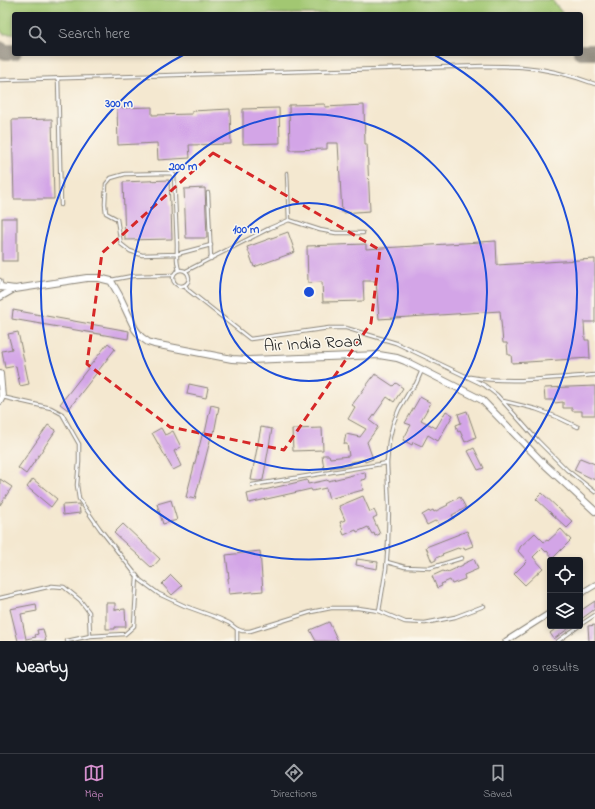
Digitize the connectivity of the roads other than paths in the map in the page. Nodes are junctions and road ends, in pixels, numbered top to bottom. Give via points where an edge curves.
1 (58, 78) junction
2 (0, 80) edge
3 (595, 84) edge
4 (287, 173) dead end
5 (208, 193) dead end
6 (61, 205) dead end
7 (289, 220) junction
8 (363, 233) dead end
9 (211, 245) junction
10 (176, 254) junction
11 (212, 259) junction
12 (179, 270) junction
13 (186, 271) junction
14 (173, 275) junction
15 (0, 280) edge
16 (111, 281) junction
17 (185, 285) junction
18 (1, 288) edge
19 (15, 289) junction
20 (0, 297) edge
21 (422, 370) junction
22 (0, 374) edge
23 (595, 375) edge
24 (466, 376) junction
25 (1, 399) edge
26 (503, 401) junction
27 (578, 427) dead end
28 (387, 463) junction
29 (252, 485) dead end
30 (595, 492) edge
31 (595, 512) edge
32 (462, 558) dead end
33 (386, 562) junction
34 (137, 576) junction
35 (595, 585) edge
36 (582, 593) edge
37 (0, 598) edge
38 (484, 606) dead end
39 (379, 611) junction
40 (547, 615) edge
41 (595, 615) edge
42 (583, 623) edge
43 (575, 629) edge
44 (237, 630) junction
45 (90, 636) junction
46 (67, 641) edge
47 (237, 641) edge
48 (506, 641) edge
49 (558, 641) edge

1 - 2 lane
1 - 3 lane via 485,66 553,71
1 - 6 lane
4 - 7 lane
5 - 9 lane
7 - 8 lane via 336,233
7 - 11 lane
9 - 10 lane
9 - 11 lane
10 - 10 lane via 174,175 125,174 111,178 106,184 106,213 117,219 121,244 130,251 142,255
10 - 12 lane
11 - 13 lane
12 - 13 lane
12 - 14 lane
13 - 17 lane via 189,278
14 - 16 lane via 132,276
14 - 17 lane via 175,284
15 - 18 lane
16 - 19 street via 87,278
16 - 21 street, Air India Road via 135,329 141,337 154,344 249,360 380,355 397,358
17 - 24 lane via 250,339 346,328 396,343
18 - 19 street
19 - 20 street
21 - 28 lane via 394,424
21 - 31 street, Air India Road via 482,400
22 - 25 street
23 - 24 lane via 529,380
24 - 26 lane via 484,385
25 - 34 lane via 51,408 62,414 79,444 79,499
26 - 27 lane via 536,409
26 - 30 lane via 567,470
28 - 29 lane
28 - 33 lane via 389,507
32 - 33 lane via 430,568 405,567
33 - 39 lane
34 - 44 lane via 159,594 229,623
34 - 45 lane via 134,626 125,634
35 - 36 street
37 - 45 lane via 52,586 64,587 80,600 89,612
38 - 39 lane via 455,617 425,623 405,622
39 - 44 lane via 331,608 250,631
40 - 48 street
41 - 42 lane
43 - 49 lane
44 - 47 lane
45 - 46 lane

